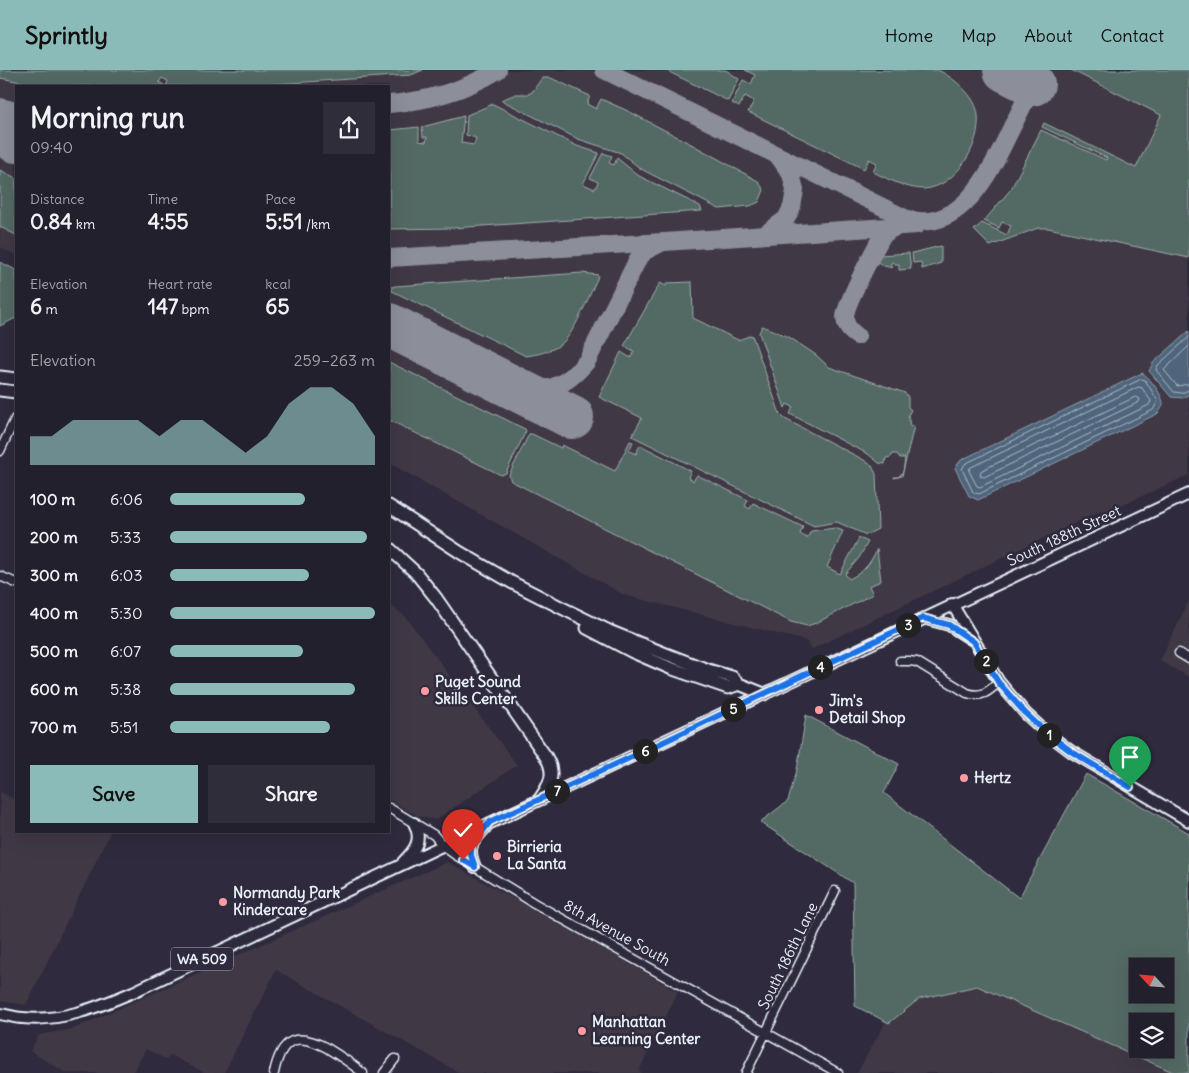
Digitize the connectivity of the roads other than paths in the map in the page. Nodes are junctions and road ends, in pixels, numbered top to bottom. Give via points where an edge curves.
1 (0, 377) edge
2 (15, 378) edge
3 (0, 390) edge
4 (15, 392) edge
5 (15, 419) edge
6 (14, 428) edge
7 (0, 451) edge
8 (1189, 494) edge
9 (390, 507) edge
10 (390, 515) edge
11 (390, 549) edge
12 (0, 576) edge
13 (15, 583) edge
14 (952, 604) junction
15 (923, 618) junction
16 (974, 642) junction
17 (1179, 653) dead end
18 (1189, 659) edge
19 (900, 662) dead end
20 (998, 682) junction
21 (740, 684) junction
22 (764, 694) junction
23 (540, 799) junction
24 (390, 809) edge
25 (1189, 821) edge
26 (490, 822) junction
27 (414, 823) junction
28 (443, 846) junction
29 (475, 867) junction
30 (397, 868) junction
31 (834, 891) dead end
32 (0, 1014) edge
33 (766, 1032) junction
34 (395, 1059) dead end
35 (274, 1073) edge
36 (363, 1073) edge
37 (384, 1073) edge
38 (746, 1073) edge
39 (838, 1073) edge

1 - 2 highway
3 - 4 highway
5 - 6 street
6 - 7 street
8 - 14 main road, South 188th Street
9 - 21 highway via 494,572 568,611 657,651 732,677
10 - 21 highway via 470,566 633,652 728,688
11 - 23 highway via 416,573 441,604 546,757 552,779
12 - 13 street
14 - 15 main road, South 188th Street
14 - 16 main road
15 - 16 main road via 949,625
15 - 22 main road, South 188th Street
16 - 20 main road
17 - 18 street
19 - 20 street via 917,662 974,695 985,694
20 - 25 main road via 1037,724 1072,752
21 - 22 highway
22 - 23 main road, South 188th Street / WA 509
23 - 26 main road, WA 509
24 - 27 street, 8th Avenue South
26 - 28 main road, WA 509
26 - 29 main road via 471,845
27 - 28 street, 8th Avenue South via 434,835
27 - 30 main road via 419,835 416,848
28 - 29 street, 8th Avenue South
28 - 30 main road, WA 509
29 - 33 street, 8th Avenue South
30 - 32 main road, WA 509 via 92,1009 44,1019
31 - 33 street, South 186th Lane
33 - 38 street, South 186th Lane
33 - 39 street, 8th Avenue South
34 - 37 street
35 - 36 street via 280,1052 290,1042 308,1039 348,1060

